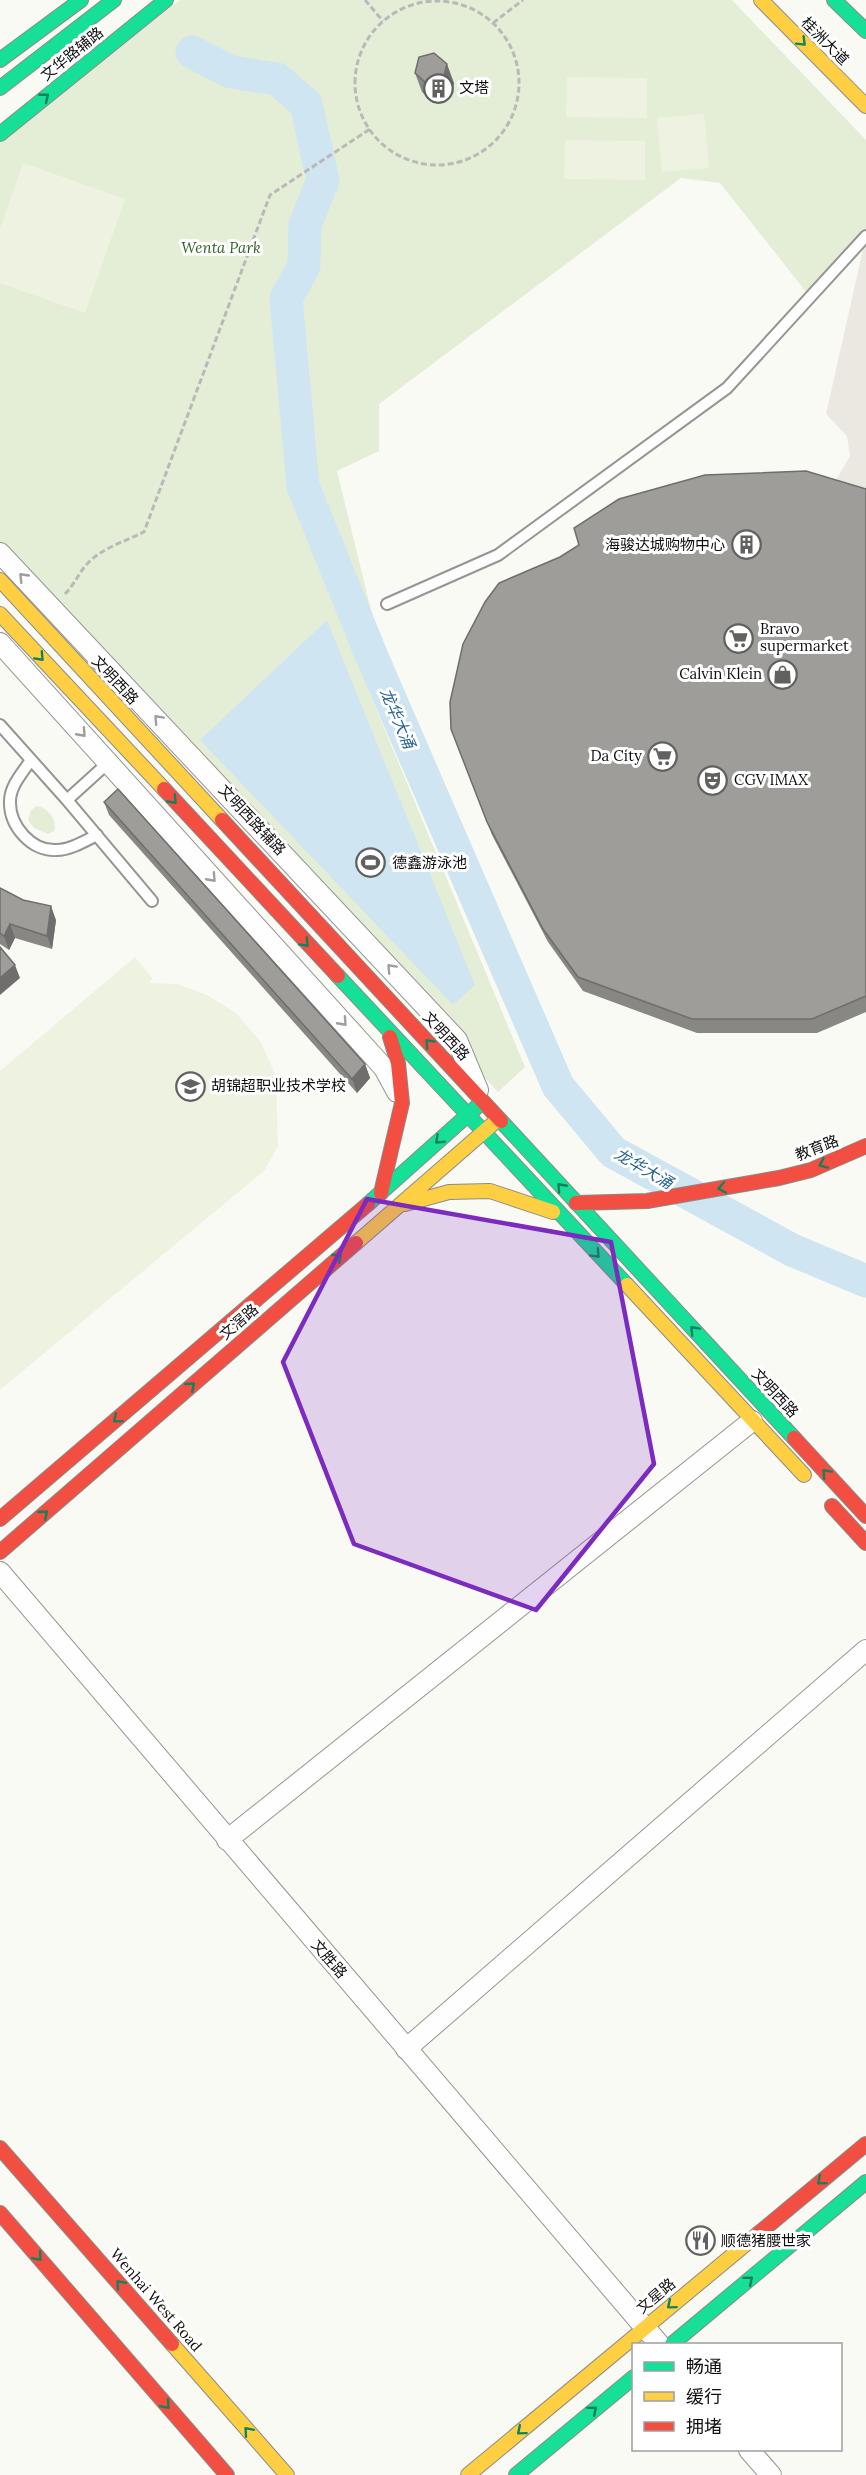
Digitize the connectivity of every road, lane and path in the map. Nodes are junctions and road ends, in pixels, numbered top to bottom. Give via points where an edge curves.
1 (58, 0) edge
2 (114, 0) edge
3 (144, 0) edge
4 (166, 0) edge
5 (366, 0) edge
6 (523, 0) edge
7 (761, 0) edge
8 (834, 0) edge
9 (76, 4) edge
10 (91, 19) junction
11 (383, 21) junction
12 (493, 23) junction
13 (866, 32) edge
14 (0, 60) edge
15 (0, 88) edge
16 (866, 106) edge
17 (0, 116) edge
18 (370, 129) junction
19 (0, 134) edge
20 (866, 236) edge
21 (0, 553) edge
22 (0, 580) edge
23 (387, 604) dead end
24 (52, 607) junction
25 (0, 614) edge
26 (22, 638) junction
27 (2, 650) edge
28 (0, 725) edge
29 (125, 748) junction
30 (31, 760) junction
31 (108, 763) junction
32 (67, 800) junction
33 (97, 835) junction
34 (152, 901) dead end
35 (389, 1033) junction
36 (483, 1101) junction
37 (402, 1103) junction
38 (465, 1115) junction
39 (500, 1119) junction
40 (482, 1132) junction
41 (866, 1146) edge
42 (381, 1193) junction
43 (576, 1203) junction
44 (398, 1206) junction
45 (557, 1213) junction
46 (752, 1421) junction
47 (866, 1516) edge
48 (0, 1519) edge
49 (866, 1542) edge
50 (0, 1552) edge
51 (0, 1572) edge
52 (866, 1650) edge
53 (227, 1840) junction
54 (406, 2049) junction
55 (866, 2144) edge
56 (0, 2148) edge
57 (866, 2182) edge
58 (4, 2225) edge
59 (644, 2327) junction
60 (658, 2343) edge
61 (673, 2343) edge
62 (632, 2378) edge
63 (750, 2451) edge
64 (227, 2475) edge
65 (287, 2475) edge
66 (468, 2475) edge
67 (516, 2475) edge
68 (771, 2475) edge

1 - 9 lane
2 - 10 street
3 - 17 street
19 -> 4 street, 文华路辅路
5 - 11 path
6 - 12 path
7 -> 16 street, 桂洲大道
8 - 13 street
9 - 10 lane
9 - 14 street
10 - 15 street
11 - 12 path via 406,7 432,1 459,4
11 - 18 path via 365,42 356,67 355,94
12 - 18 path via 504,34 516,59 520,86 514,113 500,136 479,154 454,164 427,165 401,157
18 - 24 path via 270,195 144,532 88,563 77,582
20 - 23 lane via 727,388 498,555
24 -> 21 street, 文明西路辅路
36 -> 22 street, 文明西路
36 -> 24 street, 文明西路辅路 via 457,1040
25 - 26 street
26 - 27 street
26 -> 29 street
27 -> 31 street
28 - 30 lane
29 - 31 lane
29 -> 35 street
30 - 32 lane
30 - 33 lane via 15,783 10,802 16,827 32,844 56,851
31 - 32 lane
31 -> 37 street via 384,1068
32 - 33 lane
33 - 34 lane
35 - 37 street via 398,1063
35 - 38 street
36 - 38 street, 文滘路
36 - 39 street, 文明西路
37 - 42 street
38 - 40 street
38 -> 42 street, 文滘路
39 - 40 street, 文滘路
43 -> 39 street, 文明西路
40 - 44 street, 文滘路
40 - 45 street
41 -> 43 street, 教育路 via 811,1170 779,1178 647,1201
42 -> 48 street, 文滘路
47 -> 43 street, 文明西路
44 - 45 street via 449,1192 490,1191
50 -> 44 street, 文滘路
45 -> 46 street
46 - 49 street
46 - 53 street
51 - 53 street, 文胜路
52 - 54 street
53 - 54 street, 文胜路
54 - 59 street, 文胜路
55 -> 59 street, 文星路
65 -> 56 street, Wenhai West Road
61 -> 57 street
58 -> 64 street
59 - 60 street, 文胜路
59 -> 66 street, 文星路
67 -> 62 street
63 - 68 street

